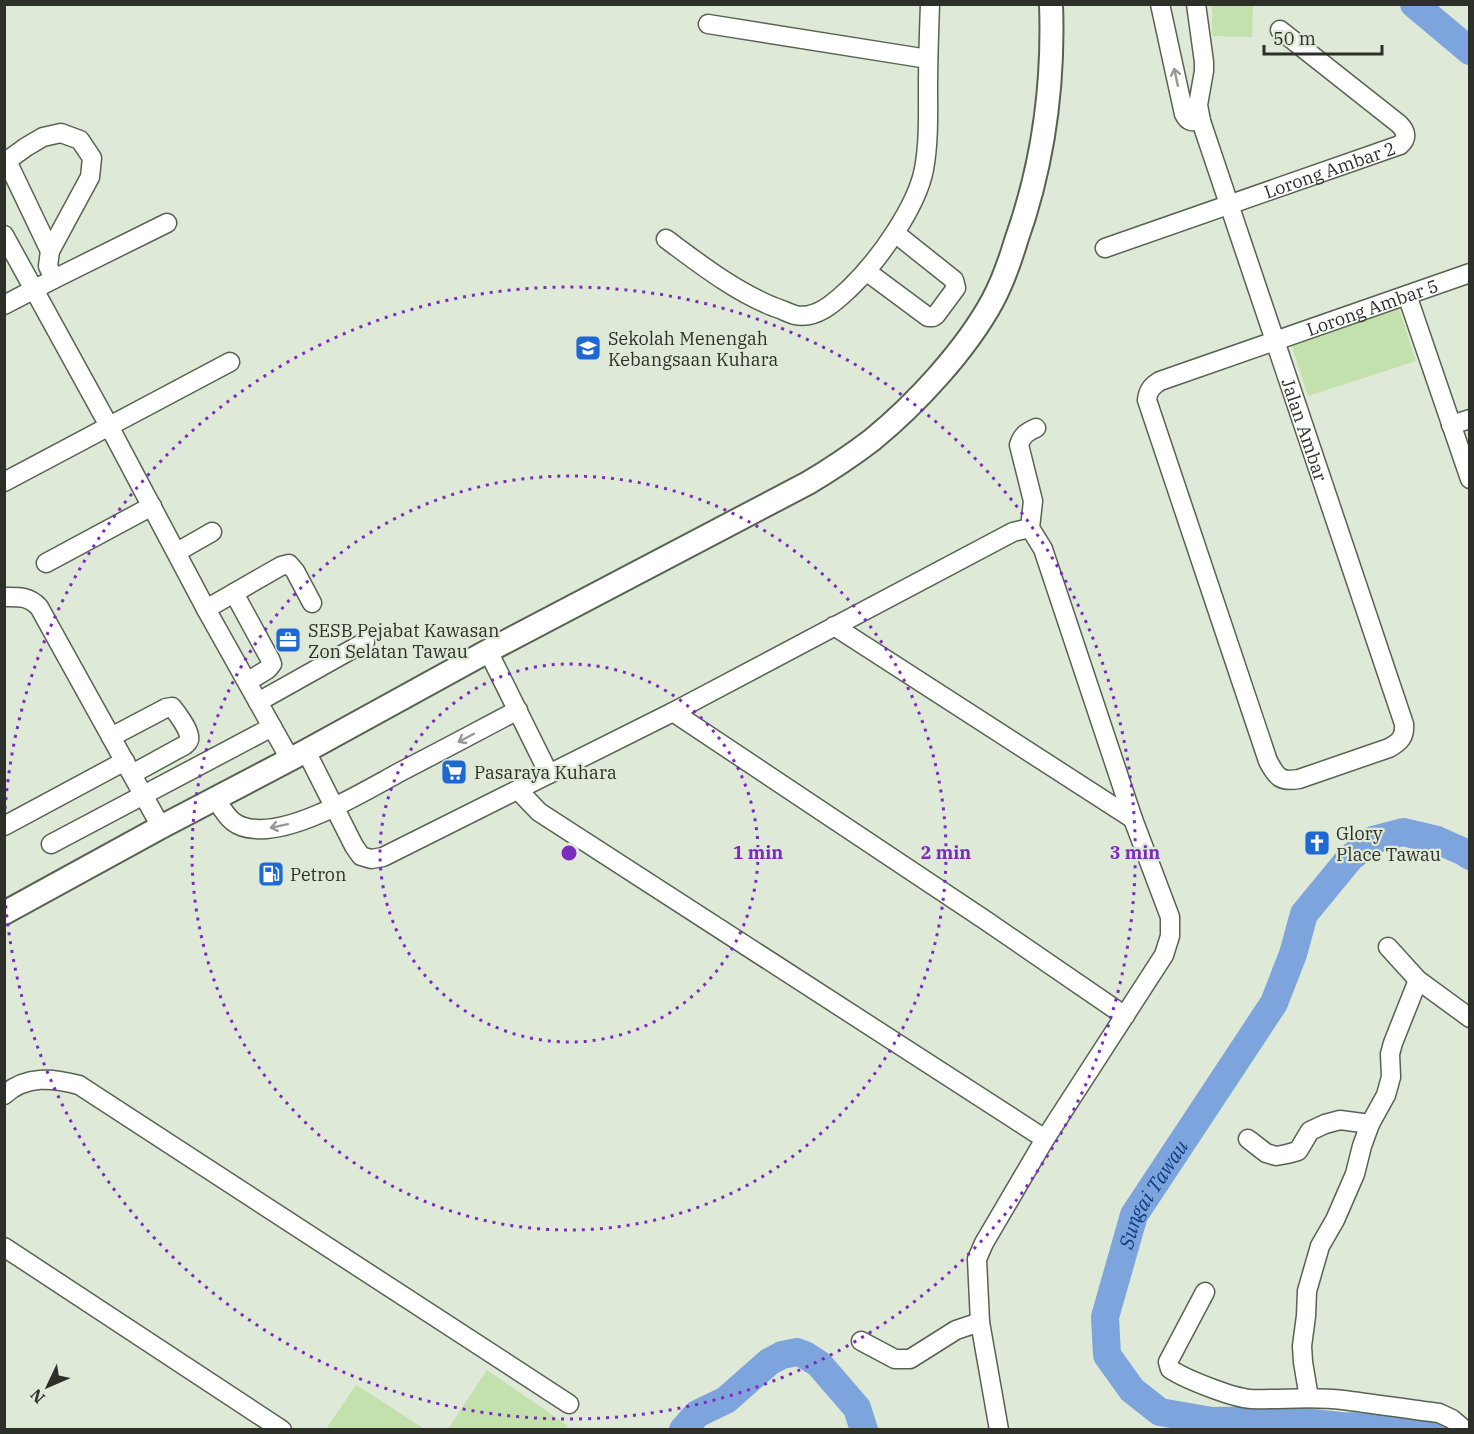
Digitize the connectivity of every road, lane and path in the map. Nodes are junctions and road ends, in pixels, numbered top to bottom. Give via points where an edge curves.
1 (930, 4) edge
2 (1051, 4) edge
3 (1060, 4) edge
4 (1160, 4) edge
5 (1196, 4) edge
6 (708, 24) dead end
7 (1280, 30) dead end
8 (1052, 43) junction
9 (928, 59) junction
10 (1201, 121) junction
11 (6, 162) edge
12 (1228, 205) junction
13 (167, 223) dead end
14 (895, 233) junction
15 (4, 235) edge
16 (666, 238) dead end
17 (1105, 248) dead end
18 (50, 251) junction
19 (866, 271) junction
20 (1470, 273) edge
21 (54, 279) junction
22 (34, 290) junction
23 (1407, 295) junction
24 (4, 305) edge
25 (1274, 341) junction
26 (230, 362) dead end
27 (1470, 418) edge
28 (1451, 425) junction
29 (109, 426) junction
30 (1036, 428) dead end
31 (1470, 479) edge
32 (4, 482) edge
33 (153, 506) junction
34 (1030, 528) junction
35 (212, 532) dead end
36 (177, 552) junction
37 (46, 562) dead end
38 (234, 593) junction
39 (4, 597) edge
40 (312, 603) dead end
41 (206, 609) junction
42 (834, 626) junction
43 (365, 642) dead end
44 (488, 651) junction
45 (247, 682) junction
46 (258, 702) junction
47 (518, 710) junction
48 (673, 712) junction
49 (272, 727) junction
50 (111, 737) junction
51 (1402, 738) joint
52 (298, 755) junction
53 (128, 768) junction
54 (549, 774) junction
55 (518, 790) junction
56 (144, 795) junction
57 (215, 798) junction
58 (334, 807) junction
59 (1133, 819) junction
60 (4, 826) edge
61 (161, 826) junction
62 (51, 844) dead end
63 (4, 913) edge
64 (1388, 947) dead end
65 (1418, 980) junction
66 (1125, 1016) junction
67 (1470, 1018) edge
68 (4, 1095) edge
69 (1370, 1124) junction
70 (1045, 1139) junction
71 (1248, 1139) dead end
72 (4, 1247) edge
73 (1205, 1292) dead end
74 (980, 1322) junction
75 (861, 1341) dead end
76 (1309, 1398) junction
77 (569, 1404) dead end
78 (282, 1430) edge
79 (999, 1430) edge
80 (1465, 1430) edge

1 - 9 street
2 - 8 main road
3 - 8 main road
10 -> 4 street via 1191,122 1184,114
5 - 10 street, Jalan Ambar via 1204,62 1198,105
6 - 9 street
7 - 12 street, Lorong Ambar 2 via 1399,124 1406,134 1405,141
8 - 44 main road via 1041,148 1004,278 972,332 934,380 873,439 808,483
9 - 14 street via 924,170 915,197
10 - 12 street, Jalan Ambar
11 - 18 street
11 - 18 street via 42,137 62,133 80,140 92,158 90,177
12 - 17 street
12 - 25 street, Jalan Ambar
13 - 21 street
14 - 19 street
14 - 19 street via 954,280 956,288 936,315 928,317
15 - 22 street
16 - 19 street via 716,276 795,315 805,316 830,306
18 - 21 street via 48,266
20 - 23 street, Lorong Ambar 5
21 - 22 street
22 - 24 street
22 - 29 street
23 - 25 street, Lorong Ambar 5
23 - 28 street
25 - 51 street, Jalan Ambar via 1404,724
25 - 51 street, Lorong Ambar 5 via 1160,381 1150,389 1147,400 1274,772 1281,779 1299,779 1389,748
26 - 29 street
27 - 28 street
28 - 31 street
29 - 32 street
29 - 33 street
30 - 34 street via 1021,437 1019,445 1034,501
33 - 36 street
33 - 37 street
34 - 42 street via 1013,532
34 - 59 street via 1043,549
35 - 36 street
36 - 41 street
38 - 40 street via 290,564
38 - 41 street
38 - 45 street via 272,664
39 - 50 street via 25,597 39,607
41 - 45 street
42 - 48 street
42 - 59 street
43 - 46 street
44 - 47 street
44 - 52 main road
45 - 46 street
46 - 49 street
47 - 54 street
47 -> 58 street
48 - 54 street
48 - 66 street
49 - 52 street
49 - 56 street
50 - 53 street
50 - 53 street via 166,708 177,712 189,736 188,742
52 - 57 main road
52 - 58 street
53 - 56 street
53 - 60 street
54 - 55 street
55 - 58 street via 371,859 361,856
55 - 70 street via 539,812
56 - 61 street
56 - 62 street
58 -> 57 street via 296,822 256,830 230,820
57 - 61 main road
59 - 66 street via 1170,917 1170,936 1164,955
61 - 63 main road
64 - 65 street
65 - 67 street
65 - 69 street via 1392,1043 1386,1095
66 - 70 street
68 - 77 street via 33,1080 57,1079 79,1085
69 - 71 street via 1340,1120 1325,1124 1310,1131 1298,1151 1276,1156
69 - 76 street via 1355,1174 1320,1246 1307,1290 1302,1346
70 - 74 street via 977,1259
72 - 78 street
73 - 76 street via 1168,1362 1170,1369 1211,1388 1250,1399
74 - 75 street via 956,1330 910,1359 895,1359
74 - 79 street
76 - 80 street via 1438,1413

